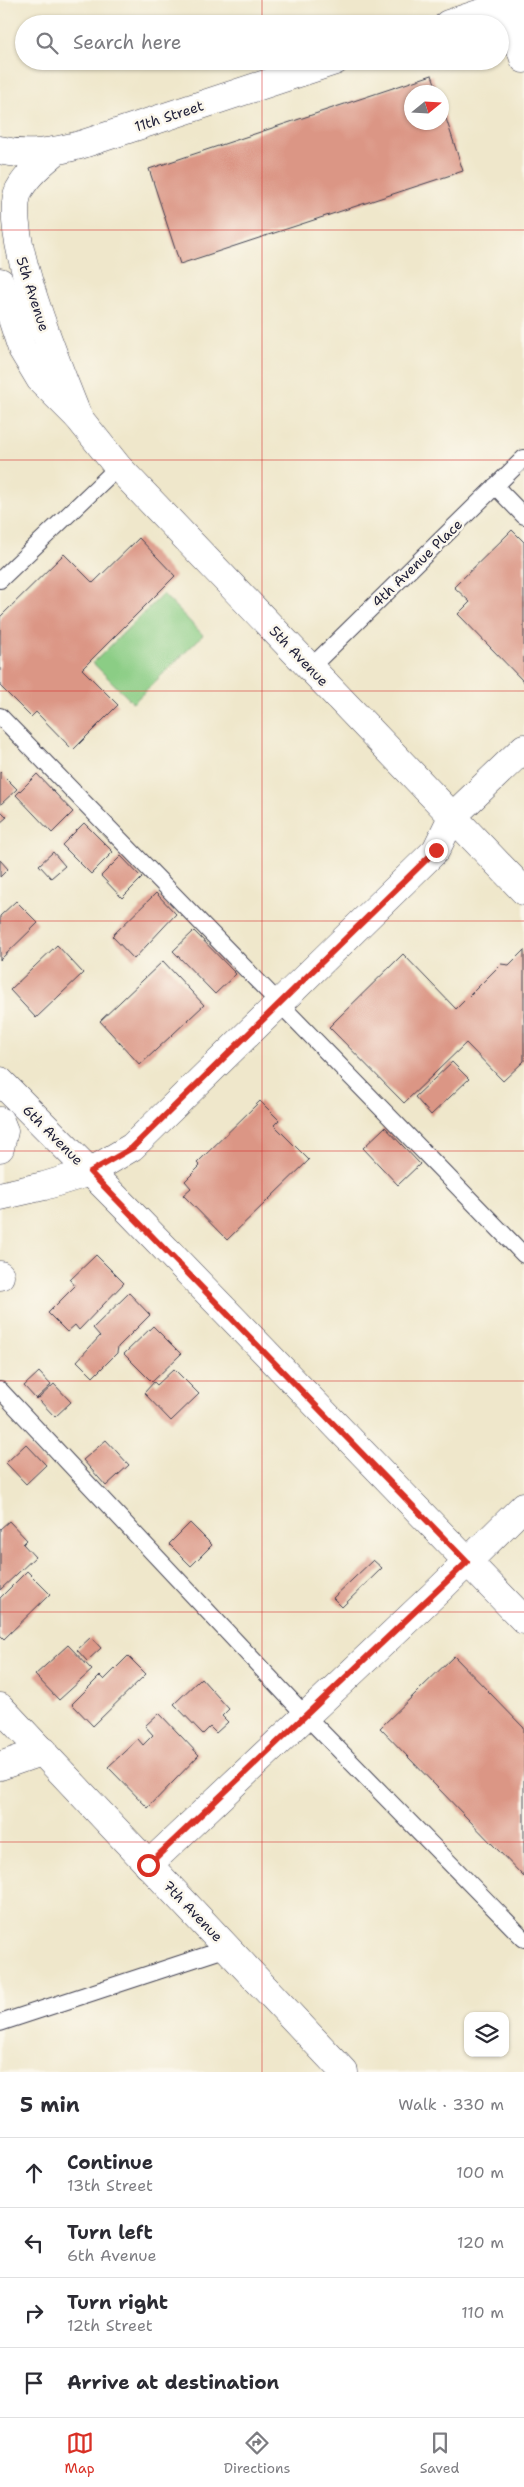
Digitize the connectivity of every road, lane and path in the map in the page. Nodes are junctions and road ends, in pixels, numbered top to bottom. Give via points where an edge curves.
1 (510, 1) edge
2 (472, 15) edge
3 (524, 59) edge
4 (308, 70) edge
5 (0, 150) edge
6 (56, 151) junction
7 (0, 282) edge
8 (78, 417) junction
9 (524, 458) edge
10 (118, 468) junction
11 (494, 486) junction
12 (524, 516) edge
13 (0, 580) edge
14 (310, 668) junction
15 (0, 716) edge
16 (524, 748) edge
17 (452, 817) junction
18 (524, 892) edge
19 (280, 1003) junction
20 (0, 1081) edge
21 (0, 1121) edge
22 (0, 1148) edge
23 (90, 1172) junction
24 (0, 1196) edge
25 (524, 1255) edge
26 (0, 1390) edge
27 (524, 1506) edge
28 (467, 1562) junction
29 (524, 1620) edge
30 (0, 1707) edge
31 (305, 1715) junction
32 (43, 1752) junction
33 (0, 1766) edge
34 (148, 1865) junction
35 (524, 1940) edge
36 (228, 1948) junction
37 (0, 2023) edge
38 (344, 2072) edge

1 - 2 street
1 - 3 street
4 - 6 street, 11th Street
5 - 6 street, 11th Street via 24,154
6 - 8 street, 5th Avenue via 19,190 15,205 16,222 20,253
7 - 8 street, 5th Avenue via 22,349 40,379
8 - 10 street, 5th Avenue
9 - 11 lane, 4th Avenue Place
10 - 13 lane
10 - 14 street, 5th Avenue
11 - 12 lane
11 - 14 lane, 4th Avenue Place
14 - 17 street, 5th Avenue
15 - 19 lane
16 - 17 street
17 - 18 street, 5th Avenue
17 - 19 street via 436,850
19 - 23 street via 132,1148
19 - 25 lane
20 - 23 street, 6th Avenue
21 - 22 street via 4,1131
23 - 24 street
23 - 28 street, 6th Avenue
26 - 31 lane
27 - 28 street
28 - 29 street, 6th Avenue
28 - 31 street
30 - 32 street, 7th Avenue
31 - 34 street
31 - 35 lane
32 - 33 street
32 - 34 street, 7th Avenue
34 - 36 street, 7th Avenue
36 - 37 lane
36 - 38 street, 7th Avenue

